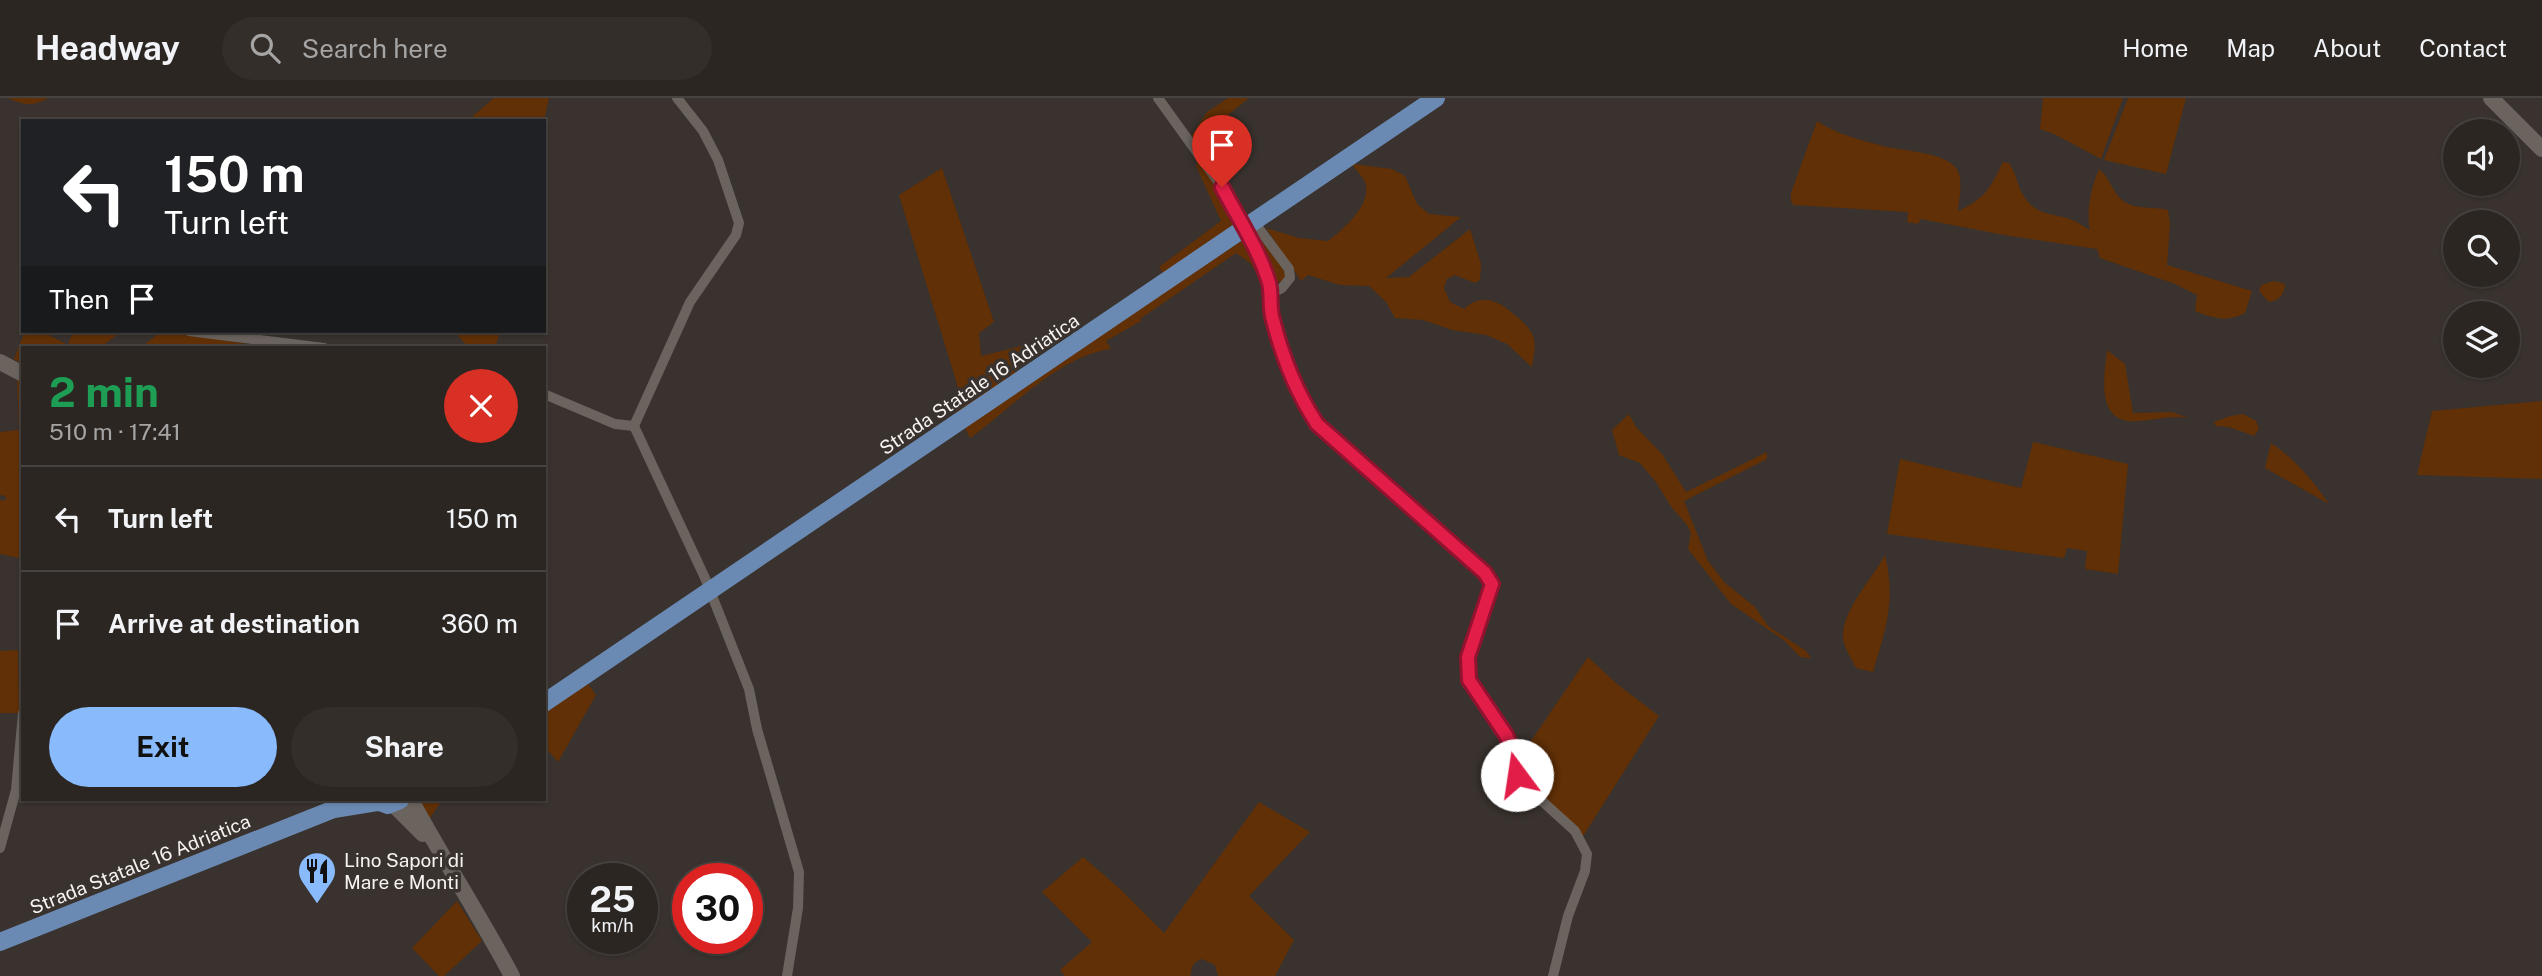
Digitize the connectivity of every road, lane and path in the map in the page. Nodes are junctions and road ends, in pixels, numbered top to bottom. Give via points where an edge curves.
1 (677, 98) edge
2 (1158, 98) edge
3 (1436, 98) edge
4 (2491, 98) edge
5 (2542, 149) edge
6 (1250, 219) junction
7 (1270, 294) junction
8 (205, 333) edge
9 (308, 346) edge
10 (0, 362) edge
11 (21, 373) edge
12 (546, 395) edge
13 (634, 426) junction
14 (546, 702) edge
15 (21, 735) edge
16 (386, 801) edge
17 (412, 801) edge
18 (341, 804) edge
19 (435, 846) junction
20 (0, 848) edge
21 (0, 942) edge
22 (512, 976) edge
23 (787, 976) edge
24 (1553, 976) edge

1 - 13 street via 704,131 739,223 736,235 690,302
2 - 6 street
3 - 6 main road, Strada Statale 16 Adriatica
4 - 5 street
6 - 7 street via 1253,244
6 - 7 street via 1289,269 1290,278
6 - 14 main road, Strada Statale 16 Adriatica
7 - 24 street via 1280,343 1317,424 1492,584 1468,657 1469,680 1506,735 1522,783 1575,831 1587,854
8 - 9 street
10 - 11 street
12 - 13 street via 615,424
13 - 23 street via 705,578 749,689 799,872
15 - 20 street via 16,790
16 - 18 main road, Strada Statale 16 Adriatica
16 - 19 street
17 - 19 street
18 - 21 main road, Strada Statale 16 Adriatica
19 - 22 street

